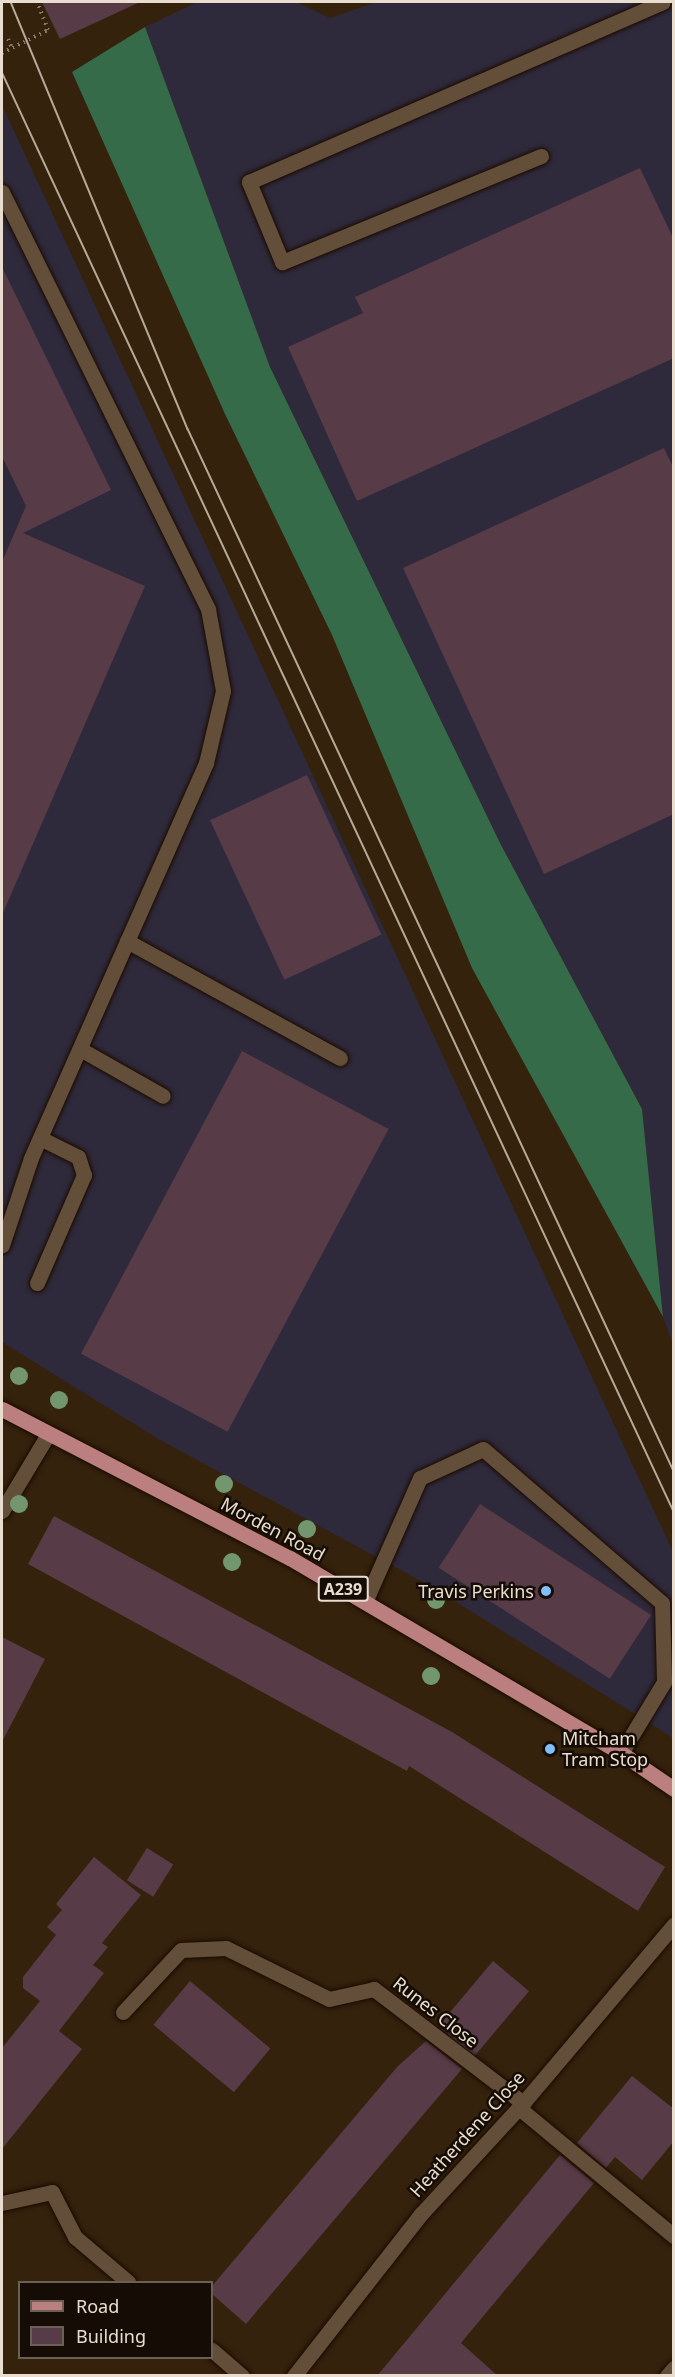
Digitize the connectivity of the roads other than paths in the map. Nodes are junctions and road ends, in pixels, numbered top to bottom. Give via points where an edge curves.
1 (662, 2) edge
2 (541, 156) dead end
3 (2, 192) edge
4 (127, 941) junction
5 (80, 1049) junction
6 (340, 1058) dead end
7 (163, 1096) dead end
8 (40, 1138) junction
9 (2, 1245) edge
10 (38, 1283) dead end
11 (2, 1409) edge
12 (47, 1436) junction
13 (2, 1511) edge
14 (365, 1602) junction
15 (621, 1753) junction
16 (674, 1790) edge
17 (674, 1924) edge
18 (123, 2012) dead end
19 (521, 2106) junction
20 (2, 2203) edge
21 (674, 2236) edge
22 (126, 2281) edge
23 (213, 2351) edge
24 (674, 2368) edge
25 (242, 2376) edge
26 (294, 2376) edge
27 (667, 2376) edge

1 - 2 street via 249,182 282,262
3 - 4 street via 208,609 223,691 206,763
4 - 5 street
4 - 6 street
5 - 7 street
5 - 8 street
8 - 9 street
8 - 10 street via 78,1157 84,1174
11 - 12 main road, Morden Road / A239
12 - 13 street
12 - 14 main road, Morden Road / A239 via 290,1558
14 - 15 main road, Morden Road / A239
14 - 15 street via 420,1478 483,1449 662,1603 664,1682
15 - 16 main road, Morden Road / A239
17 - 19 street, Heatherdene Close
18 - 19 street, Runes Close via 181,1950 226,1948 329,1999 374,1989
19 - 21 street, Runes Close
19 - 26 street, Heatherdene Close via 421,2214
20 - 22 street via 52,2192 75,2237
23 - 25 street
24 - 27 street

